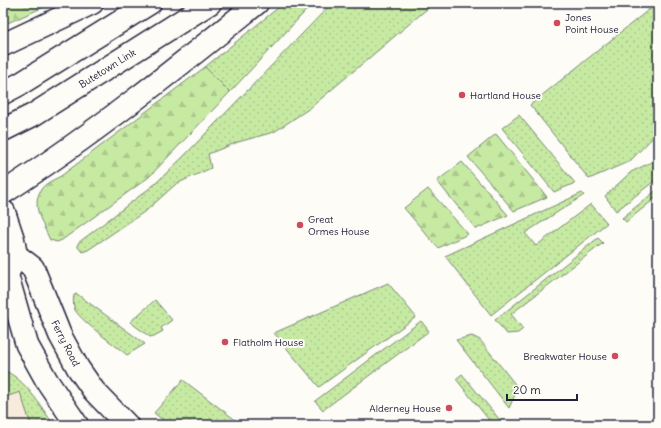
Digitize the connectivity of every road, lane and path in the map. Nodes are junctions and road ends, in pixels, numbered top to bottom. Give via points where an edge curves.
1 (92, 3) edge
2 (150, 3) edge
3 (210, 3) edge
4 (257, 3) edge
5 (4, 44) edge
6 (11, 89) edge
7 (3, 130) edge
8 (3, 202) edge
9 (16, 255) junction
10 (77, 425) edge
11 (127, 425) edge

1 - 5 main road
2 - 6 main road
3 - 7 main road, Butetown Link via 33,115
4 - 8 main road via 155,85 53,160
8 - 9 main road
9 - 10 main road via 7,275 27,345 47,381
9 - 11 main road, Ferry Road via 33,268 60,335 78,368 94,391

